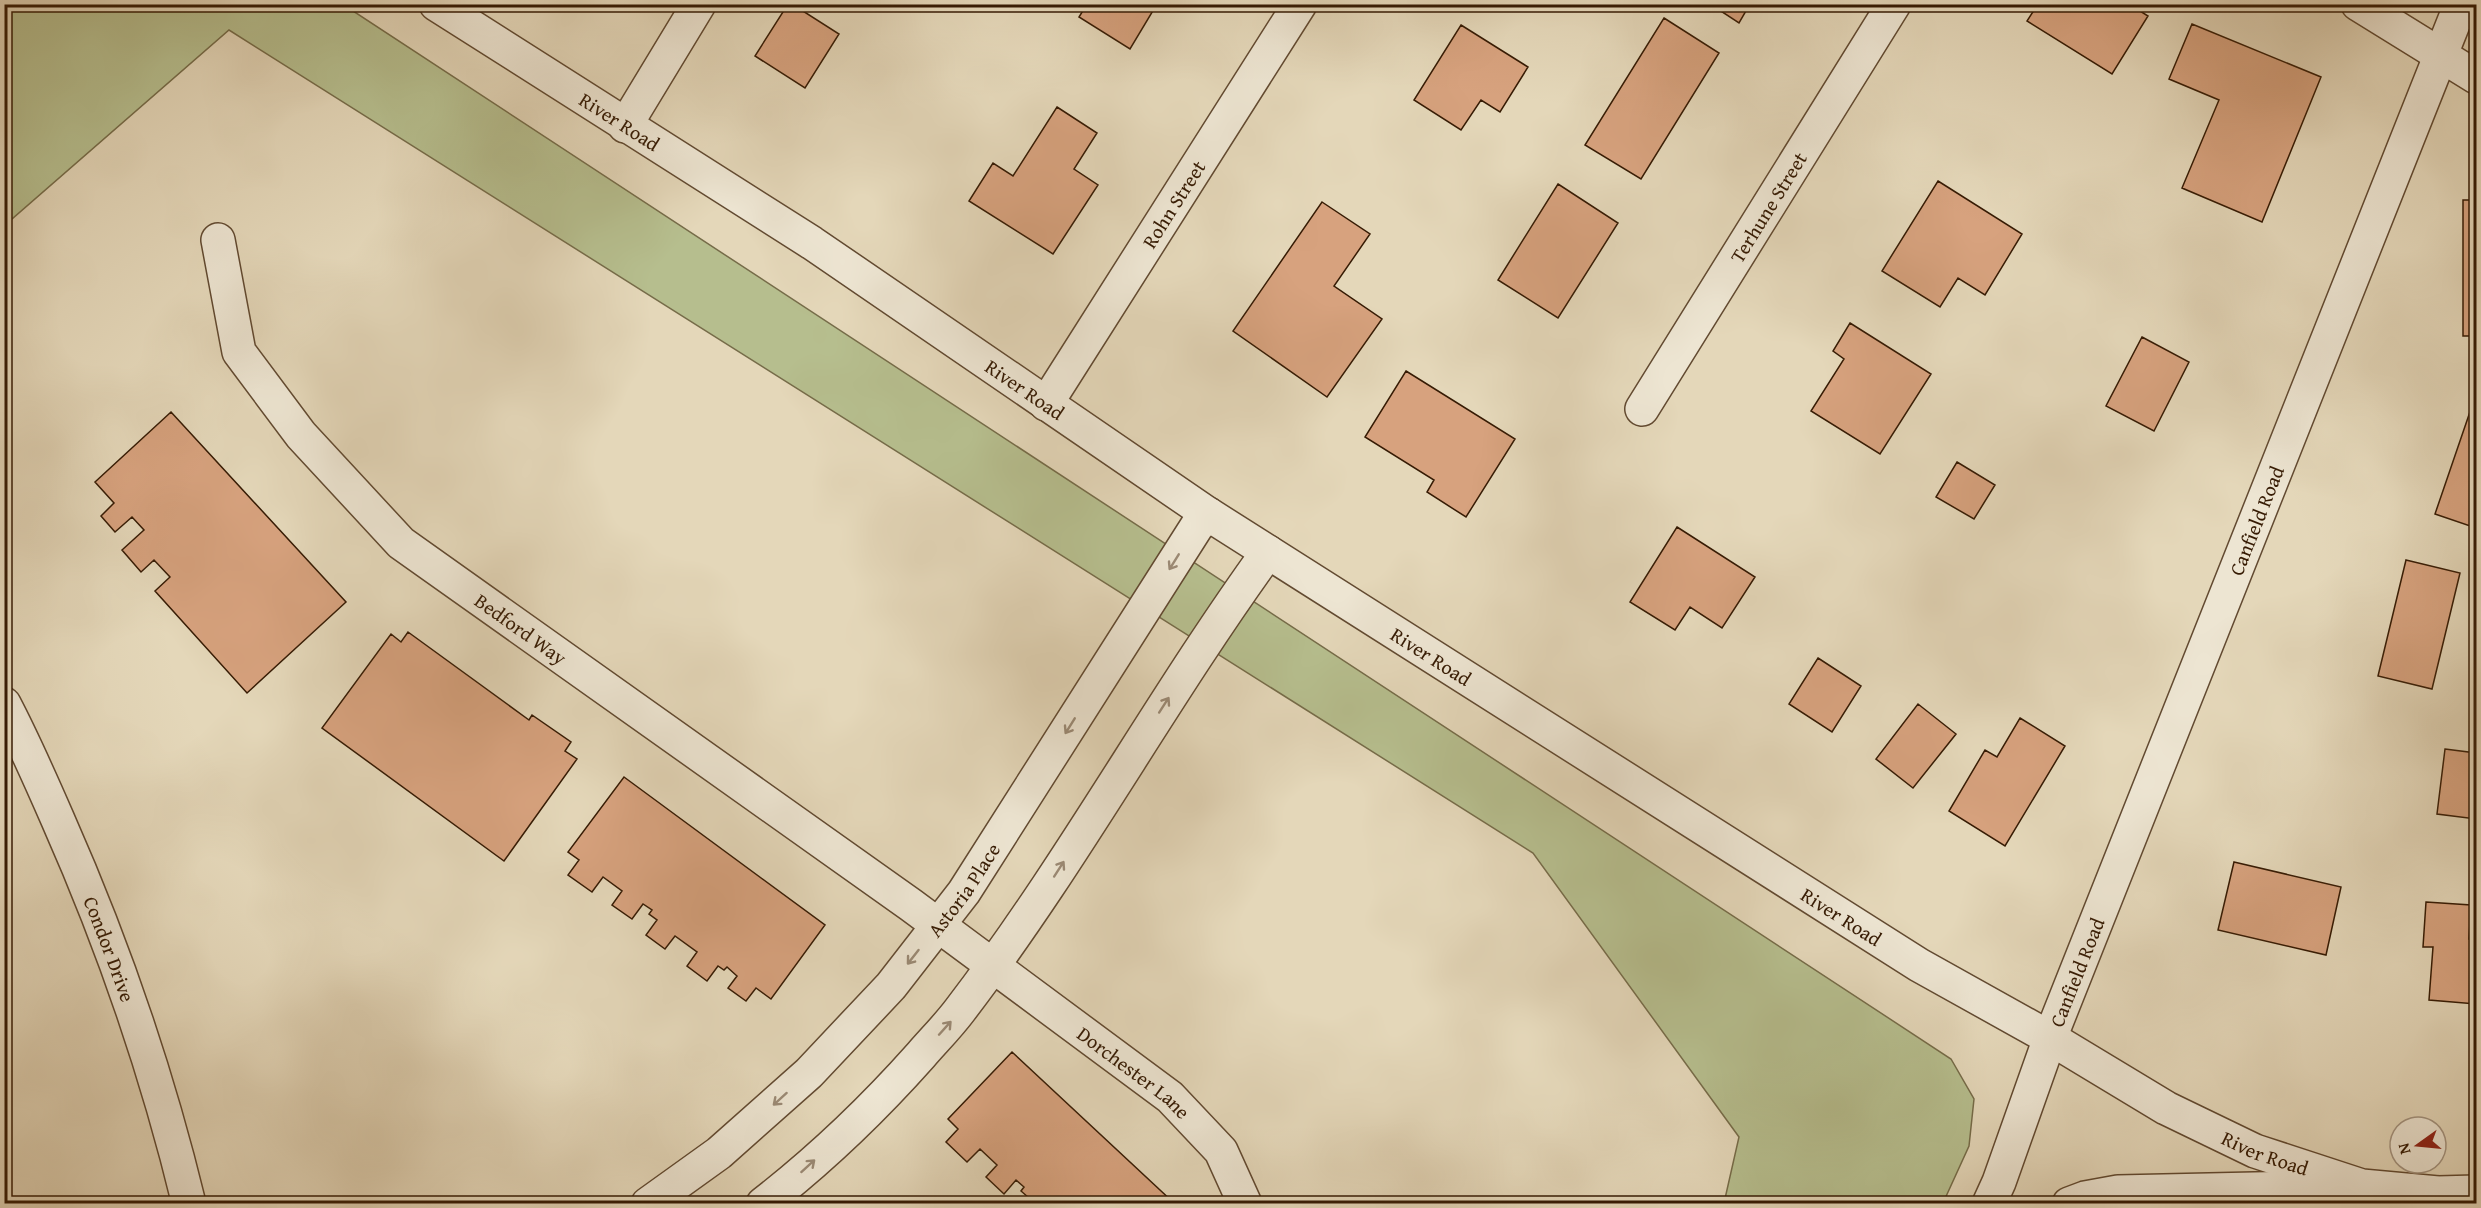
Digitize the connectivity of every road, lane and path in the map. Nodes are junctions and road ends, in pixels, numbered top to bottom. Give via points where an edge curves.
1 (436, 4) edge
2 (699, 4) edge
3 (1300, 4) edge
4 (1894, 4) edge
5 (2358, 4) edge
6 (2461, 4) edge
7 (2440, 55) junction
8 (2476, 77) edge
9 (625, 126) junction
10 (218, 240) dead end
11 (1046, 404) junction
12 (1642, 409) dead end
13 (1208, 514) junction
14 (1268, 552) junction
15 (4, 704) edge
16 (938, 925) junction
17 (993, 965) junction
18 (2050, 1038) junction
19 (2362, 1186) junction
20 (2476, 1192) edge
21 (189, 1203) edge
22 (648, 1203) edge
23 (763, 1203) edge
24 (1245, 1203) edge
25 (1989, 1203) edge
26 (2069, 1203) edge

1 - 9 street, River Road
2 - 9 street
3 - 11 street, Rohn Street
4 - 12 street, Terhune Street
5 - 7 street
6 - 7 street, Canfield Road
7 - 8 street
7 - 18 street, Canfield Road
9 - 11 street, River Road via 812,243
10 - 16 street, Bedford Way via 239,352 301,435 401,543
11 - 13 street, River Road
13 - 14 street, River Road
13 -> 16 street, Astoria Place via 971,882
17 -> 14 street
14 - 18 street, River Road via 1919,965
15 - 21 street, Condor Drive via 22,736 95,903 144,1042
16 - 17 street, Bedford Way
16 -> 22 street, Astoria Place via 891,986 809,1073 719,1153
23 -> 17 street via 879,1101 960,1012
17 - 24 street, Dorchester Lane via 1170,1097 1221,1151
18 - 19 street, River Road via 2166,1108 2245,1146
18 - 25 street, Canfield Road
19 - 20 street, River Road
19 - 26 street via 2118,1192

